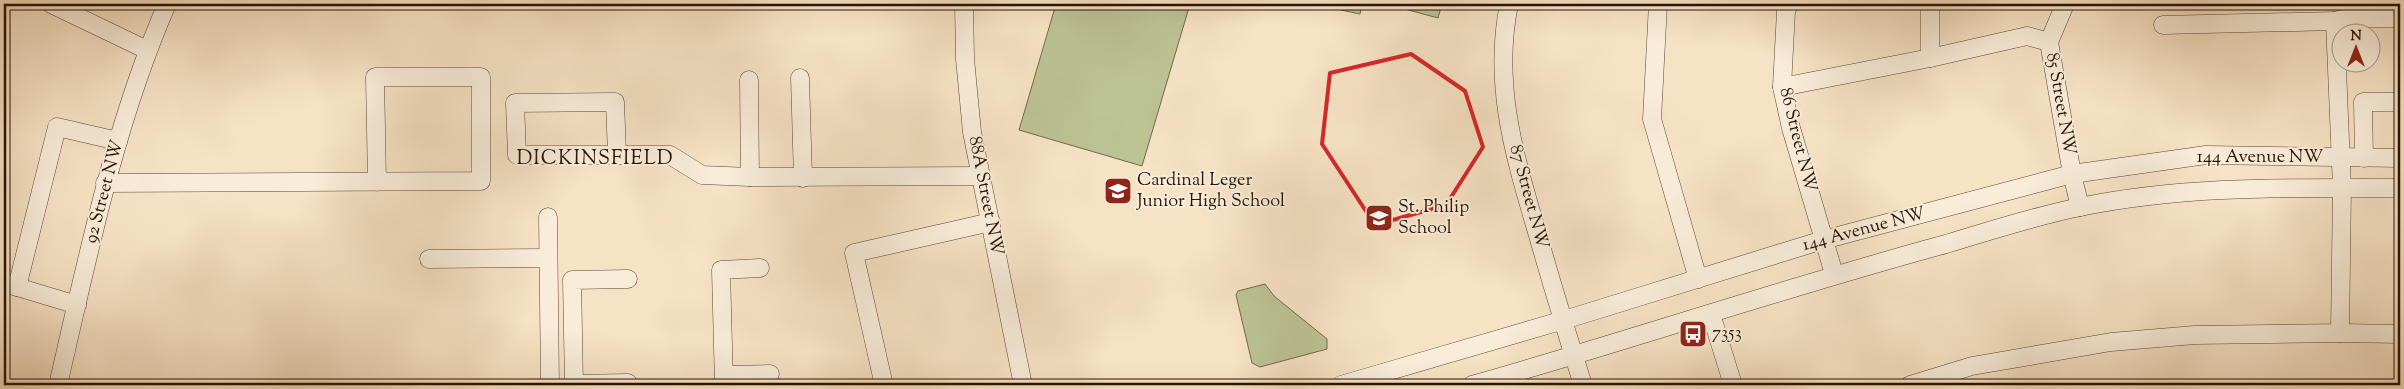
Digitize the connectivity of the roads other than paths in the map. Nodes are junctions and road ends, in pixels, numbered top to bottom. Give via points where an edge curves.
1 (51, 4) edge
2 (167, 4) edge
3 (964, 4) edge
4 (1510, 4) edge
5 (1658, 4) edge
6 (1789, 4) edge
7 (1930, 4) edge
8 (2065, 4) edge
9 (2400, 18) edge
10 (2335, 21) junction
11 (2163, 25) dead end
12 (2049, 42) junction
13 (147, 50) junction
14 (1930, 58) junction
15 (800, 78) dead end
16 (749, 80) dead end
17 (1782, 87) junction
18 (2338, 102) junction
19 (2364, 102) junction
20 (2400, 102) edge
21 (118, 142) junction
22 (617, 154) junction
23 (2341, 158) junction
24 (2364, 158) junction
25 (2400, 158) edge
26 (2072, 174) junction
27 (981, 176) junction
28 (750, 178) junction
29 (803, 178) junction
30 (378, 182) junction
31 (105, 183) junction
32 (2342, 188) junction
33 (2400, 188) edge
34 (2080, 207) junction
35 (548, 217) dead end
36 (991, 222) junction
37 (1823, 240) junction
38 (548, 258) junction
39 (429, 259) dead end
40 (760, 268) dead end
41 (1834, 274) junction
42 (628, 279) dead end
43 (1698, 279) junction
44 (10, 285) edge
45 (77, 305) junction
46 (1711, 314) junction
47 (1564, 320) junction
48 (2340, 333) junction
49 (2400, 334) edge
50 (1574, 356) junction
51 (770, 374) dead end
52 (724, 380) edge
53 (883, 381) dead end
54 (628, 383) dead end
55 (58, 385) edge
56 (550, 385) edge
57 (574, 385) edge
58 (1023, 385) edge
59 (1341, 385) edge
60 (1472, 385) edge
61 (1583, 385) edge
62 (1733, 385) edge
63 (1910, 385) edge

1 - 13 street
2 - 13 street, 92 Street NW
3 - 27 street, 88A Street NW via 972,132
4 - 47 street, 87 Street NW via 1506,21 1504,98 1515,157
5 - 43 street via 1652,119
6 - 17 street, 86 Street NW
7 - 14 street
8 - 12 street, 85 Street NW
9 - 10 street
10 - 11 street
10 - 18 street
12 - 14 street via 2027,36
12 - 26 street, 85 Street NW
13 - 21 street, 92 Street NW
14 - 17 street
15 - 29 street
16 - 28 street
17 - 37 street, 86 Street NW
18 - 19 street
18 - 23 street
19 - 20 street
19 - 24 street
21 - 31 street, 92 Street NW
21 - 44 street via 58,127
22 - 22 street via 517,155 515,103 615,102
22 - 28 street via 670,156 702,175
23 - 24 street, 144 Avenue NW
23 - 26 street, 144 Avenue NW via 2206,155
23 - 32 street
24 - 25 street, 144 Avenue NW
26 - 34 street, 85 Street NW
26 - 37 street, 144 Avenue NW
27 - 29 street
27 - 36 street, 88A Street NW
28 - 29 street
30 - 30 street via 375,77 481,77 481,181
30 - 31 street
31 - 45 street, 92 Street NW
32 - 33 street, 144 Avenue NW
32 - 34 street, 144 Avenue NW via 2228,189 2147,196
32 - 48 street
34 - 41 street, 144 Avenue NW
35 - 38 street
36 - 53 street via 854,252
36 - 58 street, 88A Street NW
37 - 41 street, 86 Street NW
37 - 43 street, 144 Avenue NW
38 - 39 street
38 - 56 street
40 - 52 street via 720,270
41 - 46 street, 144 Avenue NW
42 - 57 street via 572,280
43 - 47 street, 144 Avenue NW
44 - 45 street
45 - 55 street, 92 Street NW
46 - 50 street, 144 Avenue NW
46 - 62 street
47 - 50 street, 87 Street NW
47 - 59 street, 144 Avenue NW
48 - 49 street
48 - 63 street via 2195,335 2112,342 1972,366
50 - 60 street, 144 Avenue NW
50 - 61 street, 87 Street NW
51 - 52 street
54 - 57 street

